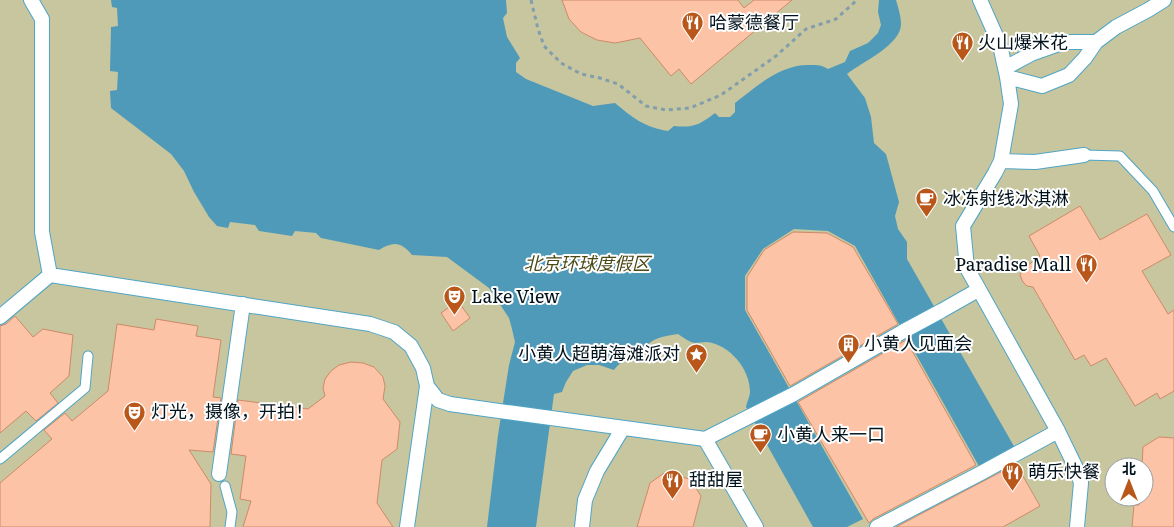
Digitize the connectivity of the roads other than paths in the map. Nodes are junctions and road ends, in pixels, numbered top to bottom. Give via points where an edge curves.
1 (32, 0) edge
2 (980, 0) edge
3 (1165, 0) edge
4 (1174, 9) edge
5 (1096, 42) junction
6 (1006, 72) junction
7 (1084, 155) joint
8 (1001, 162) junction
9 (1174, 227) edge
10 (50, 276) junction
11 (978, 290) junction
12 (242, 304) junction
13 (0, 317) edge
14 (88, 356) dead end
15 (427, 386) junction
16 (623, 428) junction
17 (1058, 431) junction
18 (705, 440) junction
19 (0, 459) edge
20 (222, 480) joint
21 (230, 527) edge
22 (407, 527) edge
23 (582, 527) edge
24 (756, 527) edge
25 (877, 527) edge
26 (1077, 527) edge

1 - 10 street via 42,19 42,232
2 - 6 street via 1000,45
3 - 4 street
3 - 5 street
5 - 6 street via 1065,42 1031,54
5 - 6 street via 1069,75 1042,86
6 - 8 street via 1011,104
7 - 8 street via 1035,162
7 - 9 lane via 1120,156 1153,191
8 - 11 street via 963,226 967,268
10 - 12 street
10 - 13 street
11 - 17 street
11 - 18 street via 794,394
12 - 15 street via 370,324 394,332 411,346 423,368
12 - 20 street
14 - 19 lane via 85,388
15 - 16 street via 438,400 450,404
15 - 22 street
16 - 18 street
16 - 23 street via 597,471 585,500
17 - 25 street
17 - 26 street via 1081,483
18 - 24 street
20 - 21 lane via 232,512

